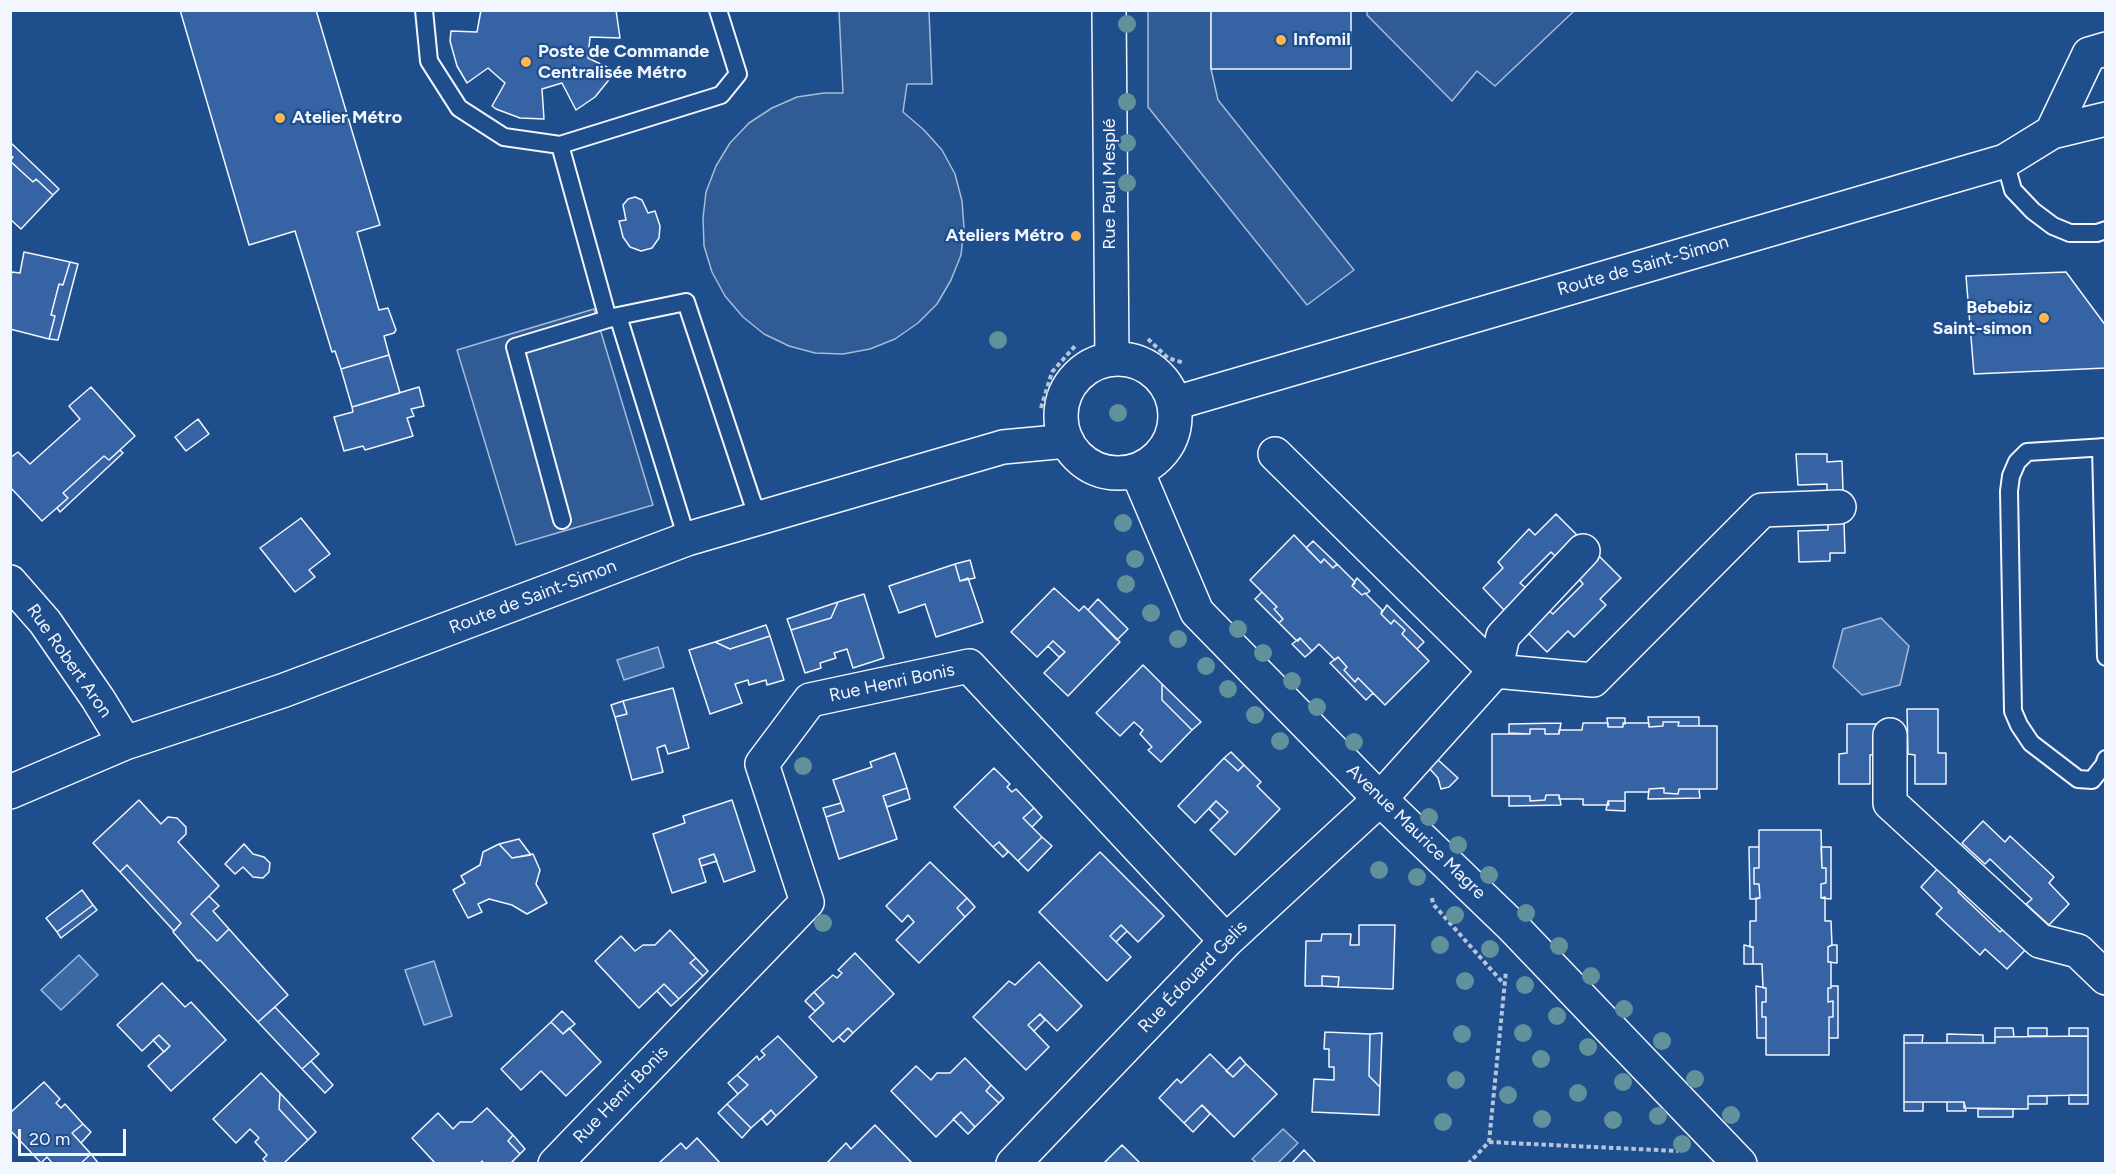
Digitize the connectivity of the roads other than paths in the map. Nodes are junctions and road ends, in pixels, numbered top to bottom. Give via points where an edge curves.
1 (424, 10) edge
2 (718, 10) edge
3 (1109, 10) edge
4 (2106, 49) edge
5 (2104, 122) edge
6 (2052, 132) junction
7 (560, 146) junction
8 (2005, 161) junction
9 (2106, 230) edge
10 (613, 318) junction
11 (1112, 358) junction
12 (1175, 403) junction
13 (1067, 441) junction
14 (2103, 447) edge
15 (1275, 454) dead end
16 (1137, 471) junction
17 (1839, 507) dead end
18 (760, 517) junction
19 (562, 520) dead end
20 (687, 539) junction
21 (1583, 551) dead end
22 (10, 582) edge
23 (2106, 657) edge
24 (1495, 671) junction
25 (1890, 735) dead end
26 (124, 744) junction
27 (2106, 759) edge
28 (10, 792) edge
29 (1380, 799) junction
30 (1226, 941) junction
31 (2106, 978) edge
32 (1735, 1159) edge
33 (555, 1164) edge
34 (1013, 1164) edge

1 - 7 lane via 429,61 459,108 504,137
2 - 7 lane via 738,74 721,95
3 - 11 street, Rue Paul Mesplé
4 - 6 street via 2089,54
5 - 6 street, Route de Saint-Simon
6 - 8 street, Route de Saint-Simon
7 - 10 lane
8 - 9 lane via 2013,190 2053,226 2070,233
8 - 12 street, Route de Saint-Simon
10 - 18 lane via 686,302
10 - 19 lane via 515,347
10 - 20 lane
11 - 12 street via 1125,358 1152,369 1167,384
11 - 13 street via 1081,372 1066,391 1061,417
12 - 16 street via 1170,441 1157,459
13 - 16 street via 1077,456 1102,471
13 - 18 street, Route de Saint-Simon via 1004,447
14 - 23 lane
14 - 27 lane via 2027,452 2017,462 2008,491 2013,711 2031,743 2078,779 2092,780
15 - 24 street
16 - 29 street, Avenue Maurice Magre via 1197,612
17 - 24 street via 1762,510 1593,680
18 - 20 street, Route de Saint-Simon
20 - 26 street, Route de Saint-Simon via 282,690
21 - 24 street via 1503,636
22 - 26 street, Rue Robert Aron via 45,622
24 - 29 street, Rue Édouard Gelis
25 - 31 street via 1890,803 2040,941 2078,951
26 - 28 street, Route de Saint-Simon
29 - 30 street, Rue Édouard Gelis
29 - 32 street, Avenue Maurice Magre via 1512,926
30 - 33 street, Rue Henri Bonis via 969,666 810,700 762,764 807,902
30 - 34 street, Rue Édouard Gelis

